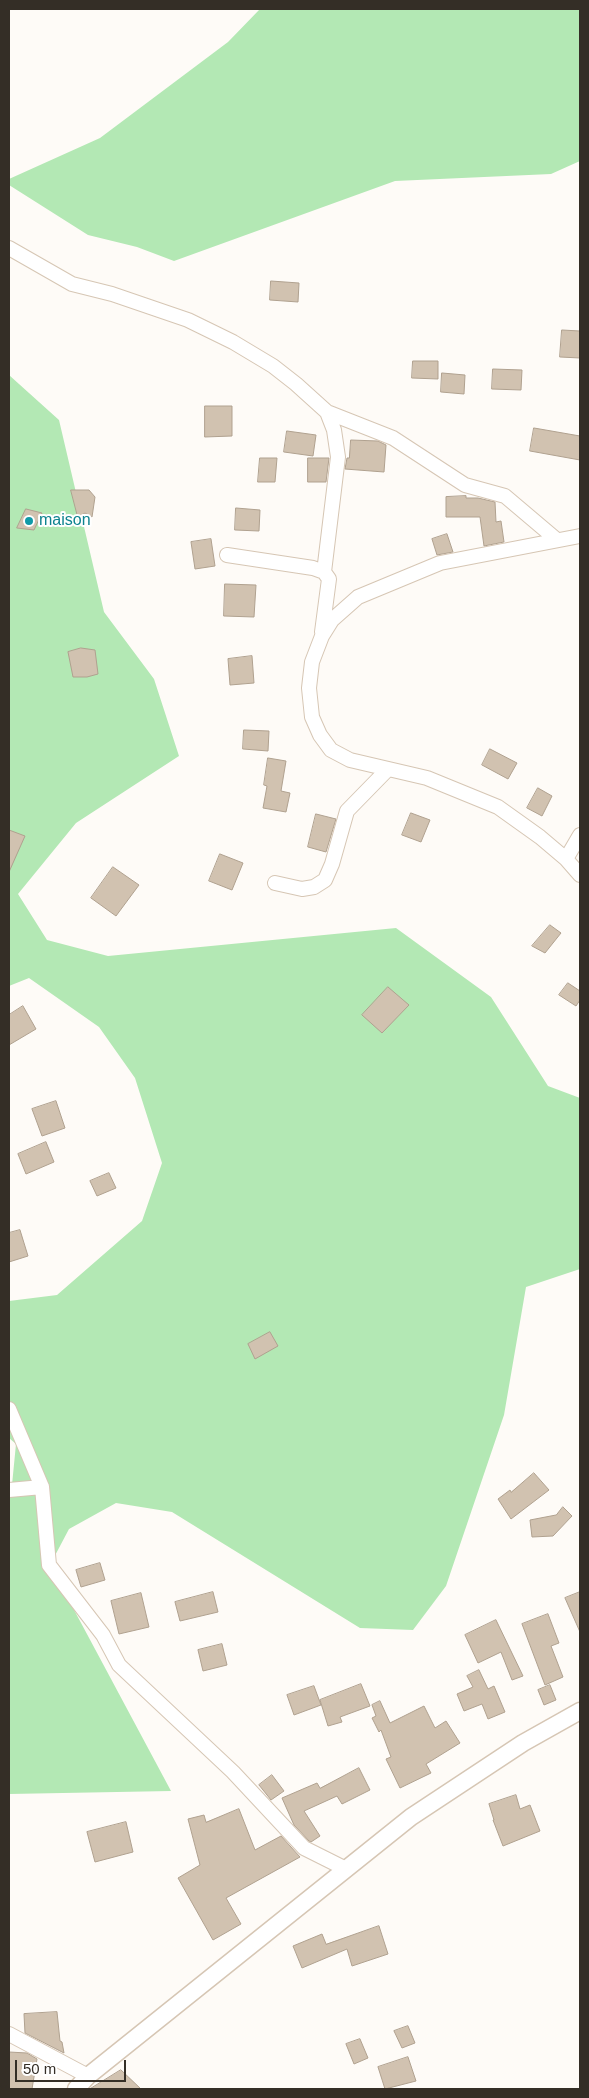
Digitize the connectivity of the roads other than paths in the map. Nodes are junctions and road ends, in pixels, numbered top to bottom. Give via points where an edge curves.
1 (9, 248) edge
2 (327, 412) junction
3 (580, 536) edge
4 (557, 540) junction
5 (227, 555) dead end
6 (324, 572) junction
7 (322, 636) junction
8 (388, 769) junction
9 (580, 835) edge
10 (566, 859) junction
11 (580, 875) edge
12 (275, 883) dead end
13 (9, 1409) edge
14 (42, 1487) junction
15 (9, 1490) edge
16 (580, 1711) edge
17 (346, 1869) junction
18 (9, 2034) edge
19 (88, 2076) junction
20 (76, 2089) edge

1 - 2 street via 72,284 188,320 233,342 281,372
2 - 4 street via 393,438 465,485 504,496
2 - 6 street via 334,430 338,457
3 - 4 street
4 - 7 street via 440,563 395,580 358,597 332,620
5 - 6 street
6 - 7 street via 328,579
7 - 8 street via 312,662 309,688 312,717 320,735 331,750 350,760
8 - 10 street via 427,778 498,807
8 - 12 street via 347,811 325,880 314,887 302,889
9 - 10 street
10 - 11 street
13 - 14 street
14 - 15 street
14 - 17 street via 49,1565 104,1634 119,1665 233,1772 304,1848
16 - 17 street via 523,1743 411,1817
17 - 19 street
18 - 19 street
19 - 20 street

